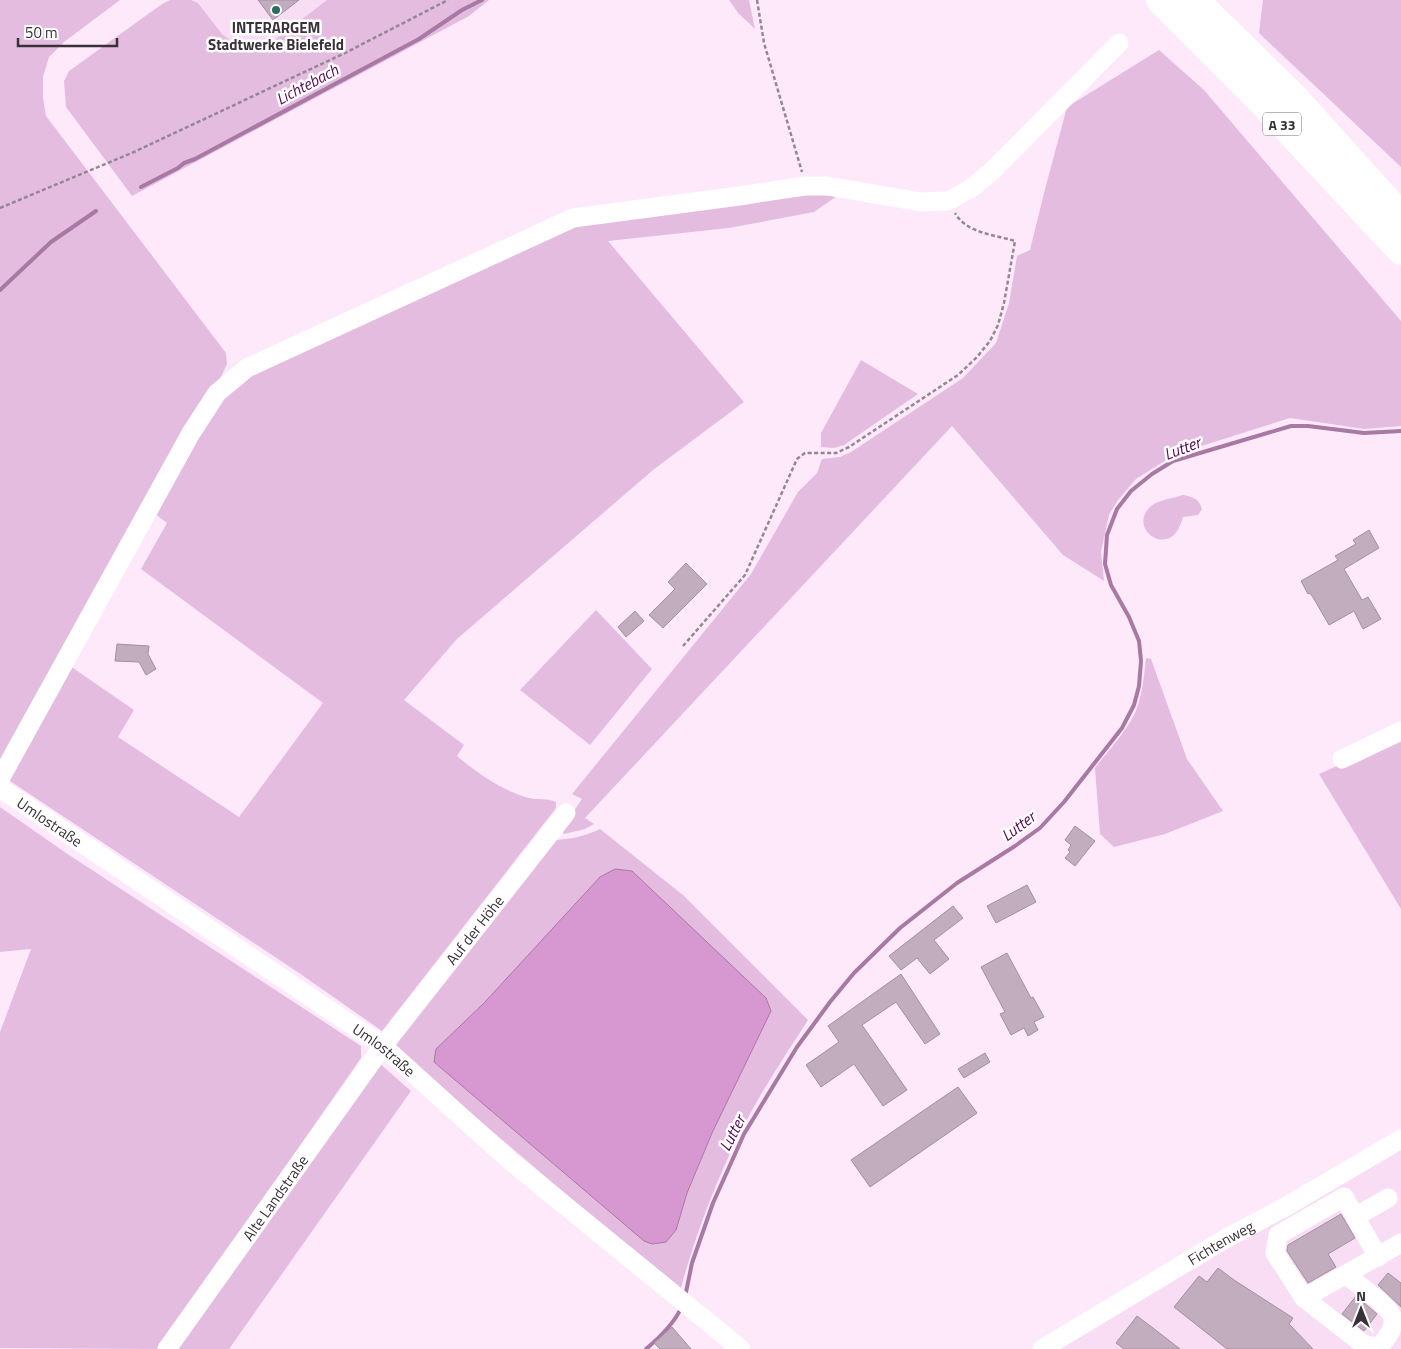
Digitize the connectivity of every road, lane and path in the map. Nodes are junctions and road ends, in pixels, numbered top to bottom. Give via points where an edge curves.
1 (448, 0) edge
2 (757, 0) edge
3 (1160, 0) edge
4 (1195, 0) edge
5 (1119, 43) dead end
6 (806, 186) junction
7 (948, 201) junction
8 (0, 208) edge
9 (1401, 216) edge
10 (1401, 251) edge
11 (683, 646) dead end
12 (1401, 731) edge
13 (1342, 759) dead end
14 (0, 779) edge
15 (0, 788) edge
16 (566, 812) dead end
17 (383, 1046) junction
18 (1401, 1139) edge
19 (1388, 1198) dead end
20 (1288, 1206) junction
21 (1355, 1217) junction
22 (1298, 1223) junction
23 (1401, 1243) edge
24 (1378, 1257) junction
25 (1346, 1275) junction
26 (1304, 1298) junction
27 (167, 1349) edge
28 (741, 1349) edge
29 (1042, 1349) edge

1 - 8 path via 345,53 134,152
2 - 6 path via 764,43
3 - 10 highway, A 33 via 1260,100
4 - 9 highway, A 33 via 1295,98
5 - 7 street via 991,172
6 - 7 street via 827,186 921,202
6 - 14 street via 573,218 247,368 217,393 191,432
7 - 11 path via 959,220 968,226 1015,241 1004,303 990,341 958,375 849,447 836,453 805,454 797,460 744,575
12 - 13 street
15 - 17 street, Umlostraße
16 - 17 street, Auf der Höhe
17 - 27 street, Alte Landstraße
17 - 28 street, Umlostraße via 508,1159
18 - 20 street, Fichtenweg
19 - 21 street
20 - 22 street
20 - 29 street, Fichtenweg via 1225,1239
21 - 22 street via 1344,1197
21 - 24 street
22 - 26 street via 1278,1234 1274,1253
23 - 24 street
24 - 25 street
25 - 26 street
25 - 26 street via 1390,1309 1393,1328 1381,1345 1363,1344

